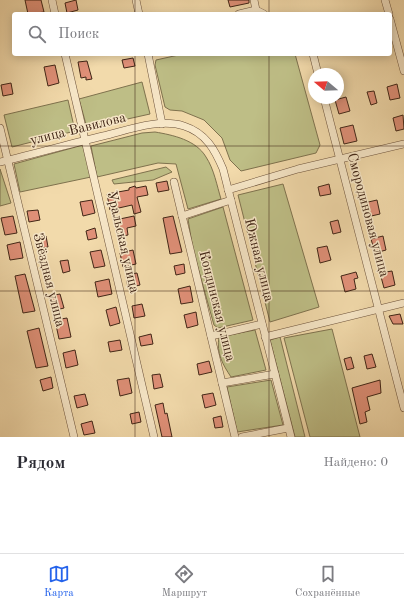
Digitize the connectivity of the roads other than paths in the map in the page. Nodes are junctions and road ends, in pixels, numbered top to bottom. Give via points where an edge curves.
1 (52, 0) edge
2 (136, 0) edge
3 (254, 0) edge
4 (385, 0) edge
5 (256, 10) junction
6 (55, 12) edge
7 (139, 12) edge
8 (248, 12) edge
9 (260, 12) edge
10 (388, 12) edge
11 (392, 26) edge
12 (65, 56) edge
13 (148, 56) edge
14 (314, 56) edge
15 (316, 68) edge
16 (404, 71) edge
17 (326, 104) edge
18 (162, 124) junction
19 (0, 128) edge
20 (86, 140) junction
21 (404, 144) edge
22 (340, 160) junction
23 (4, 161) edge
24 (174, 182) dead end
25 (228, 190) junction
26 (231, 200) junction
27 (182, 216) junction
28 (404, 303) edge
29 (380, 309) junction
30 (262, 324) junction
31 (211, 336) junction
32 (265, 337) junction
33 (274, 374) junction
34 (222, 383) junction
35 (404, 408) edge
36 (288, 428) junction
37 (74, 437) edge
38 (154, 437) edge
39 (235, 437) edge
40 (242, 437) edge
41 (291, 437) edge

1 - 6 street
2 - 7 street
3 - 5 street
4 - 10 street
5 - 8 street
5 - 9 street
11 - 16 street
12 - 20 street, Уральская улица
13 - 18 street
14 - 15 street
17 - 22 street, Смородиновая улица
18 - 20 street, улица Вавилова
18 - 25 street, Южная улица via 177,124 191,129 209,142 219,158
19 - 23 street, Звёздная улица
20 - 23 street, улица Вавилова
20 - 38 street, Уральская улица
21 - 22 street
22 - 25 street via 298,169
22 - 29 street, Смородиновая улица
23 - 37 street, Звёздная улица
24 - 27 street, Кондинская улица
25 - 26 street, Южная улица
26 - 27 street
26 - 30 street, Южная улица
27 - 31 street, Кондинская улица
28 - 29 street
29 - 32 street
29 - 35 street, Смородиновая улица
30 - 31 street
30 - 32 street, Южная улица
31 - 34 street, Кондинская улица
32 - 33 street, Южная улица
33 - 34 street
33 - 36 street, Южная улица
34 - 39 street, Кондинская улица
36 - 40 street
36 - 41 street, Южная улица

